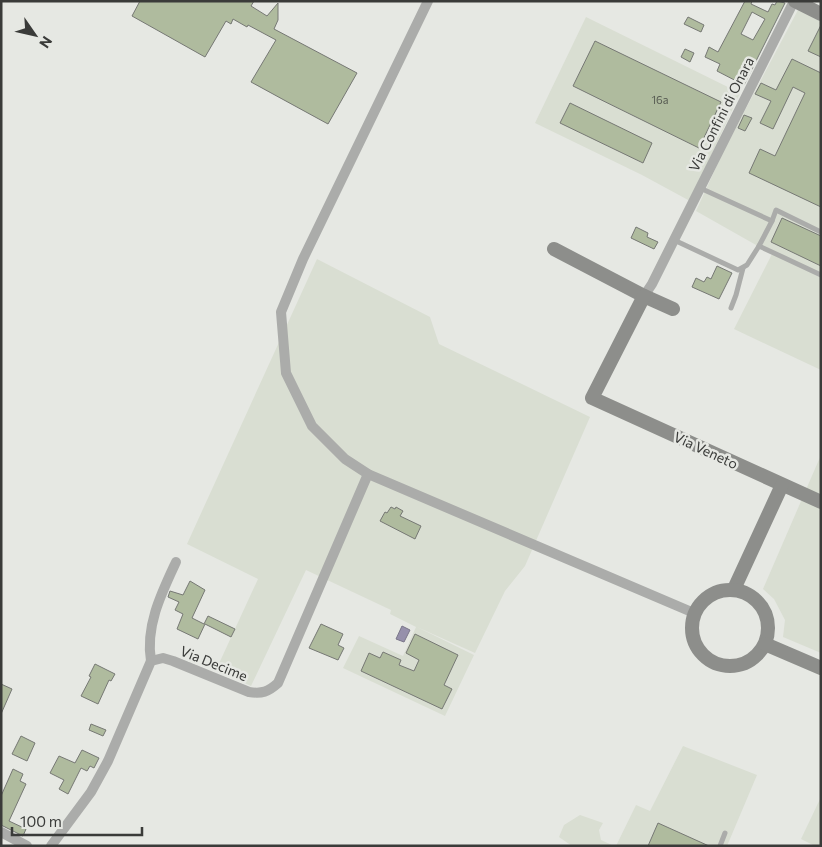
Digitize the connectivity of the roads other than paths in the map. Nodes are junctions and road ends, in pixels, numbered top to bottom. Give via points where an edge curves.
1 (428, 1) edge
2 (795, 1) edge
3 (821, 14) edge
4 (699, 188) junction
5 (772, 221) junction
6 (821, 232) edge
7 (674, 240) junction
8 (759, 246) junction
9 (554, 249) dead end
10 (744, 267) junction
11 (821, 275) edge
12 (644, 296) junction
13 (731, 308) dead end
14 (673, 309) dead end
15 (368, 474) junction
16 (782, 485) junction
17 (821, 502) edge
18 (176, 562) dead end
19 (734, 589) junction
20 (694, 614) junction
21 (765, 644) junction
22 (151, 661) junction
23 (821, 668) edge
24 (1, 832) edge
25 (725, 833) dead end
26 (27, 846) edge
27 (50, 846) edge
28 (720, 846) edge

1 - 15 street via 303,259 281,312 286,373 312,426 345,459
2 - 3 street
2 - 4 street, Via Confini di Onara
4 - 5 lane
4 - 7 street, Via Confini di Onara
5 - 6 lane via 776,210
5 - 8 lane
7 - 10 lane via 732,268
7 - 12 street, Via Confini di Onara
8 - 10 lane
8 - 11 lane
9 - 12 street
10 - 13 lane
12 - 14 street
12 - 16 street, Via Veneto via 592,398
15 - 20 street
15 - 22 street, Via Decime via 278,683 269,691 261,694 249,692 173,661 163,658
16 - 17 street, Via Veneto
16 - 19 street
18 - 22 street via 152,620
19 - 20 street via 710,594
19 - 21 street via 751,596 763,609 768,632
20 - 21 street via 692,638 698,650 717,664 739,665 754,657
21 - 23 street
22 - 27 street via 96,784
24 - 26 street
25 - 28 lane

